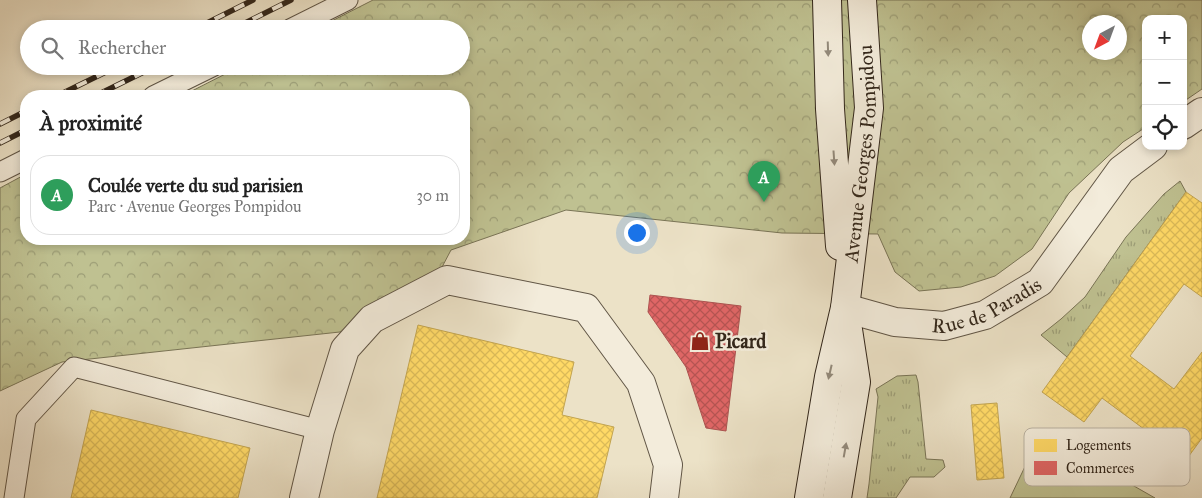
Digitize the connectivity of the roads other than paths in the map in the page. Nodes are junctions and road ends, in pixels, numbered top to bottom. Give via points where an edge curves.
1 (348, 0) edge
2 (827, 0) edge
3 (862, 0) edge
4 (308, 20) edge
5 (196, 75) edge
6 (165, 90) edge
7 (1202, 112) edge
8 (1187, 122) edge
9 (1148, 150) edge
10 (20, 162) edge
11 (0, 172) edge
12 (845, 308) junction
13 (320, 430) junction
14 (14, 498) edge
15 (304, 498) edge
16 (664, 498) edge
17 (809, 498) edge
18 (836, 498) edge

1 - 4 lane
2 -> 12 street, Avenue Georges Pompidou via 830,109
3 - 12 street, Avenue Georges Pompidou via 869,108
5 - 6 lane
7 - 8 street
9 - 12 street, Rue de Paradis via 1121,170 1040,282 985,315 944,326 895,322
10 - 11 lane
12 -> 17 street, Avenue Georges Pompidou via 828,377
18 -> 12 street, Avenue Georges Pompidou via 856,382
13 - 14 lane via 74,367 26,419
13 - 15 street
13 - 16 street via 345,348 372,319 447,280 586,308 641,383 668,466

